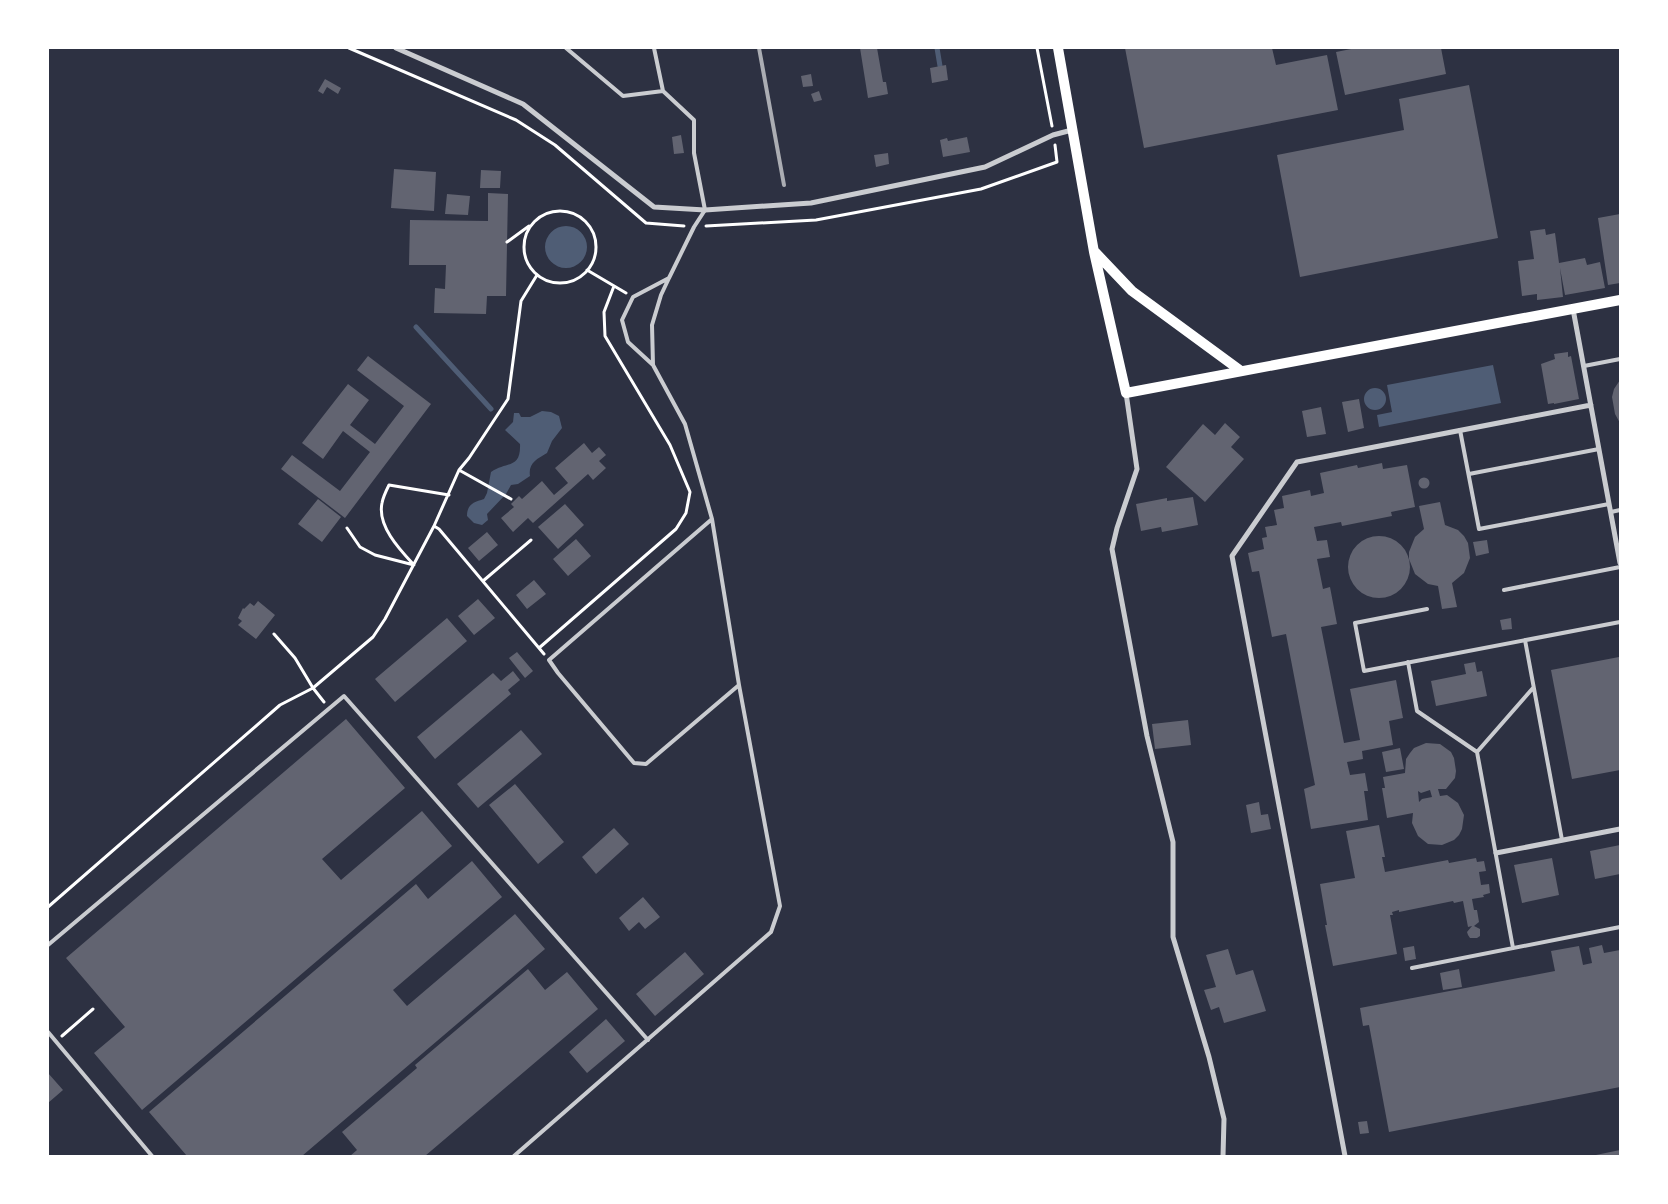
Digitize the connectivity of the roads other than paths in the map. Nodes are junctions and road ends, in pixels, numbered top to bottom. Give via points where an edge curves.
1 (396, 48) edge
2 (566, 48) edge
3 (654, 48) edge
4 (1058, 48) edge
5 (663, 91) junction
6 (1072, 130) junction
7 (705, 210) junction
8 (1094, 252) junction
9 (669, 278) junction
10 (1620, 300) edge
11 (1573, 309) junction
12 (1620, 359) edge
13 (653, 365) junction
14 (1584, 366) junction
15 (1241, 371) junction
16 (1126, 393) junction
17 (1591, 405) junction
18 (1460, 430) junction
19 (1599, 449) junction
20 (1469, 474) junction
21 (1609, 504) junction
22 (1620, 510) edge
23 (1611, 512) junction
24 (712, 519) junction
25 (1620, 563) edge
26 (1620, 567) edge
27 (1504, 590) dead end
28 (1427, 609) dead end
29 (1620, 622) edge
30 (1525, 640) junction
31 (1408, 662) junction
32 (739, 685) junction
33 (1534, 688) junction
34 (1476, 752) junction
35 (1620, 829) edge
36 (1562, 840) junction
37 (1496, 853) junction
38 (1620, 928) edge
39 (48, 945) edge
40 (1513, 948) junction
41 (1412, 968) dead end
42 (48, 1032) edge
43 (648, 1040) junction
44 (152, 1156) edge
45 (514, 1156) edge
46 (1223, 1156) edge
47 (1345, 1156) edge

1 - 7 street via 523,104 654,207
2 - 5 lane via 623,96
3 - 5 lane
4 - 6 main road
5 - 7 lane via 694,120 694,153
6 - 7 street via 1053,135 985,167 811,203
6 - 8 main road
7 - 9 lane
8 - 15 main road via 1132,291
8 - 16 main road
9 - 13 lane via 652,326
9 - 13 lane via 633,297 622,320 628,342
10 - 11 main road
11 - 14 street
11 - 15 main road
12 - 14 lane
13 - 24 lane via 684,424
14 - 17 street
15 - 16 main road
16 - 46 street via 1137,469 1112,549 1147,736 1173,842 1173,937 1224,1119
17 - 18 street
17 - 19 street
18 - 20 lane
18 - 47 street via 1297,462 1232,556
19 - 20 lane
19 - 21 street
20 - 21 lane via 1479,529
21 - 23 street
22 - 23 lane
23 - 25 street
24 - 32 lane
24 - 32 lane via 549,660 634,763 646,764
26 - 27 lane
28 - 31 lane via 1355,623 1364,671
29 - 30 lane
30 - 31 lane
30 - 33 lane
31 - 34 lane via 1417,711
32 - 43 lane via 780,906 771,932
33 - 34 lane
33 - 36 lane
34 - 37 lane
35 - 36 street
36 - 37 street
37 - 40 lane
38 - 40 lane
39 - 43 lane via 344,696
40 - 41 lane
42 - 44 lane
43 - 45 lane

